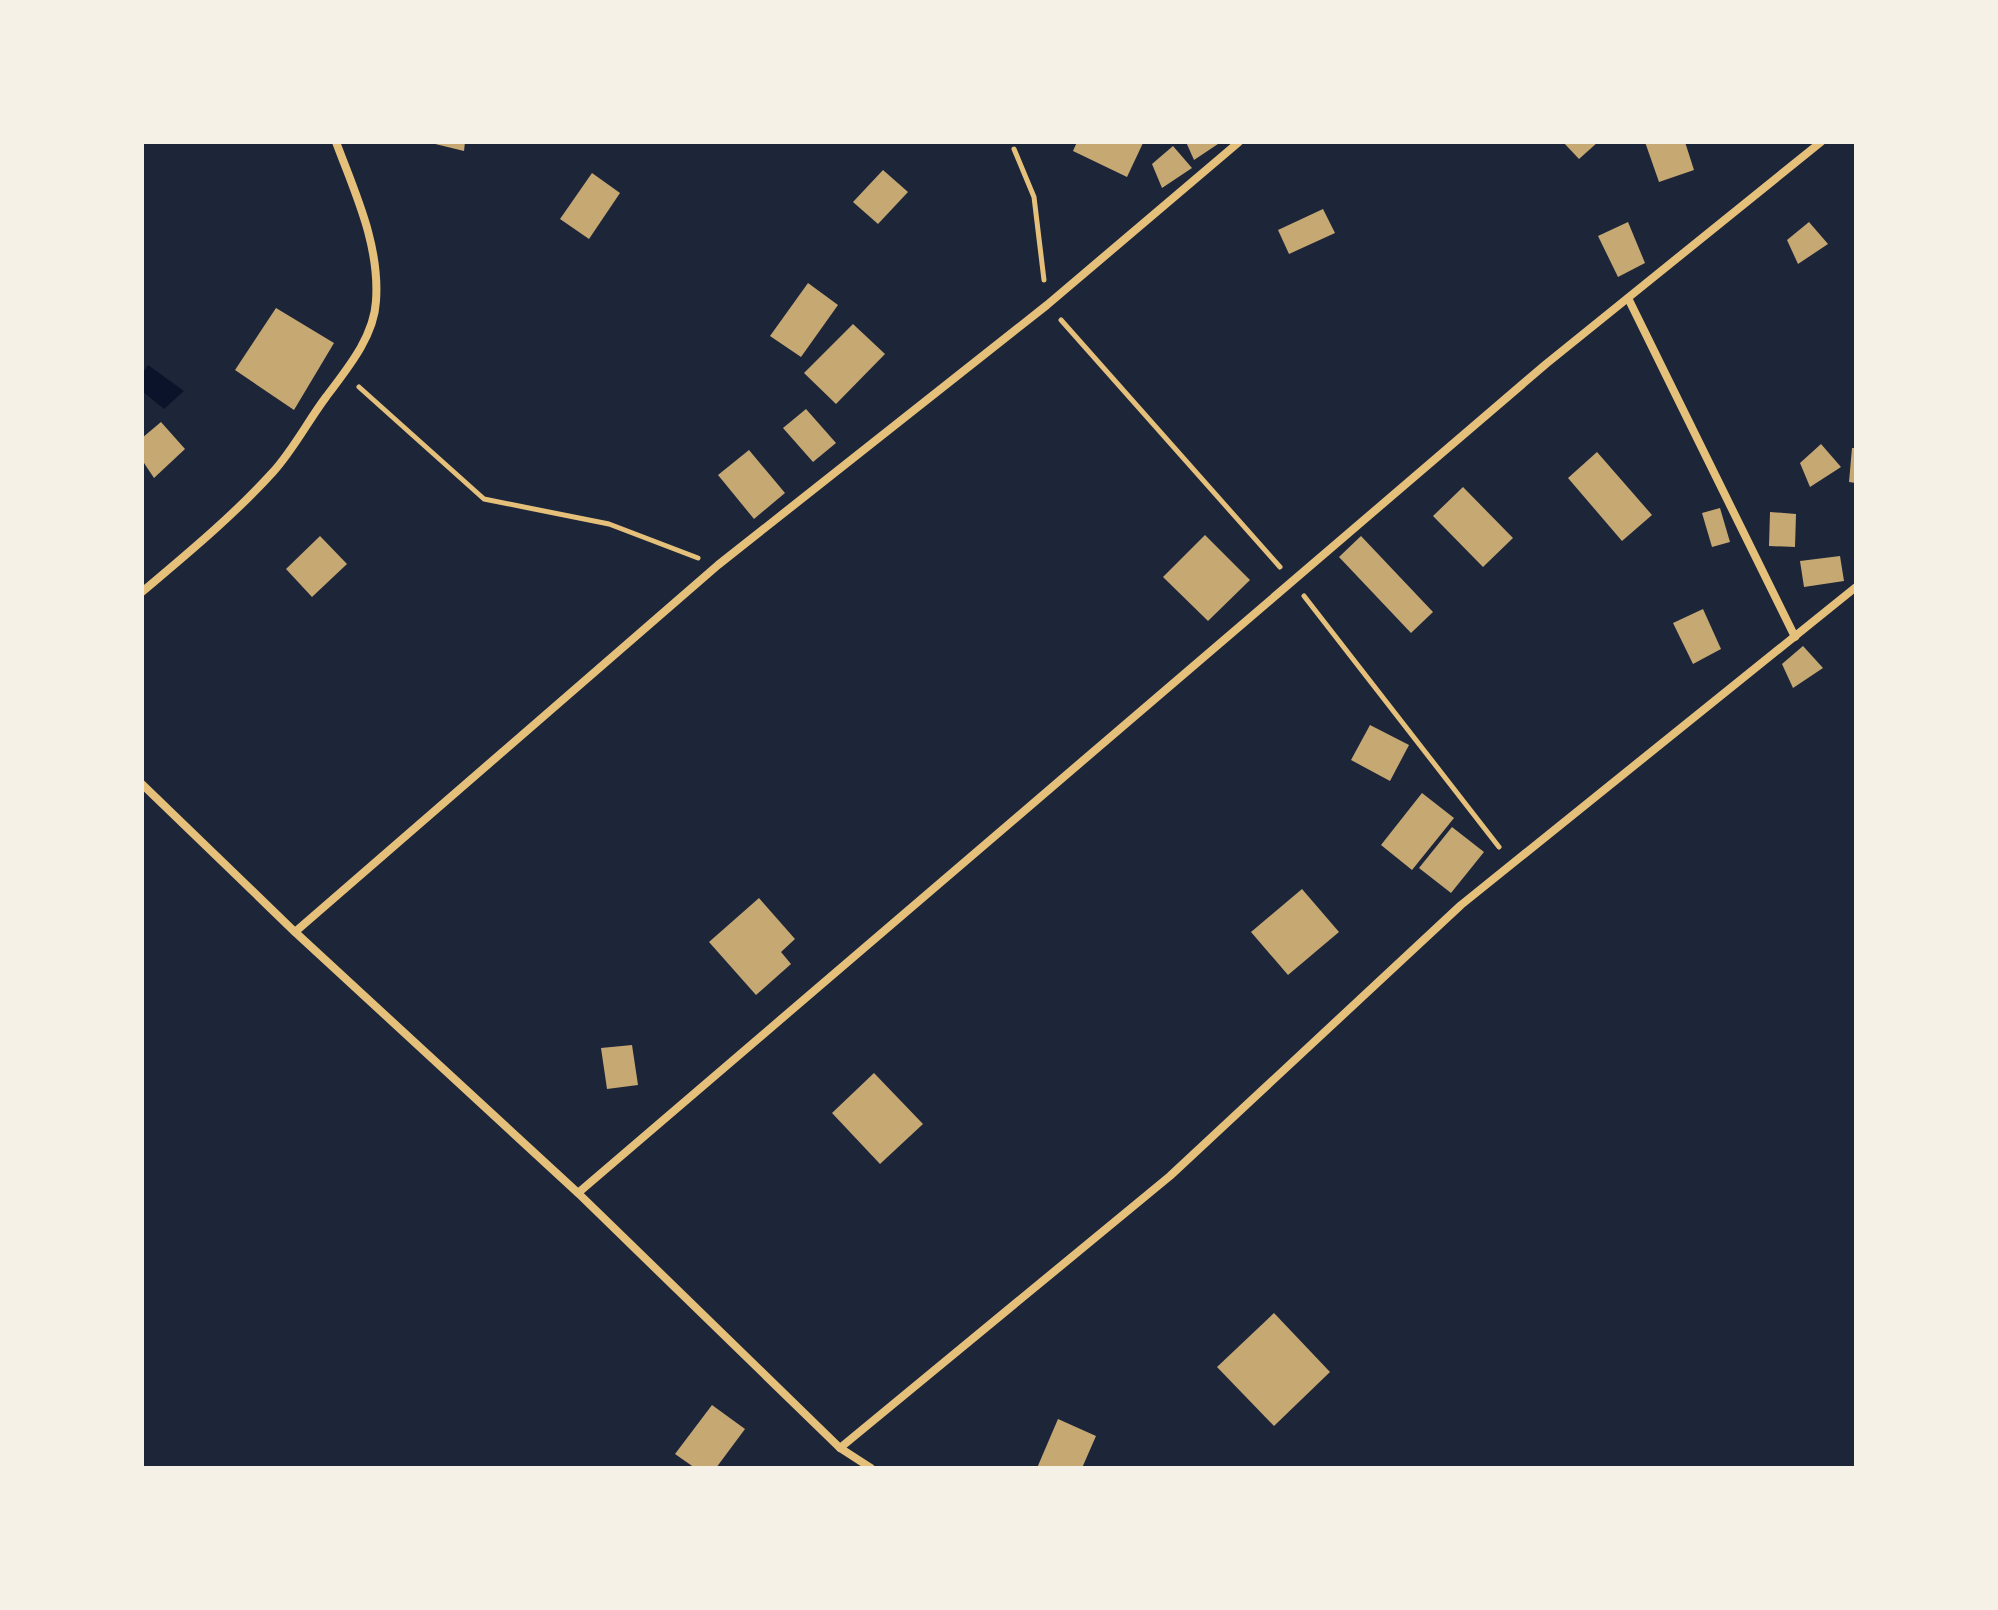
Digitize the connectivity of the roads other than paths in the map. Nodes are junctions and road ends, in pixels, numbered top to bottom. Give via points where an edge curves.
1 (336, 142) edge
2 (1239, 142) edge
3 (1821, 142) edge
4 (1628, 298) junction
5 (1856, 587) edge
6 (142, 592) edge
7 (1795, 637) junction
8 (142, 784) edge
9 (295, 932) junction
10 (578, 1193) junction
11 (840, 1448) junction
12 (871, 1468) edge

1 - 6 street via 373,251 373,325 274,471
2 - 9 street via 1047,305 718,565
3 - 4 street
4 - 7 street
4 - 10 street
5 - 7 street
7 - 11 street via 1461,905 1170,1176
8 - 9 street
9 - 10 street
10 - 11 street
11 - 12 street

